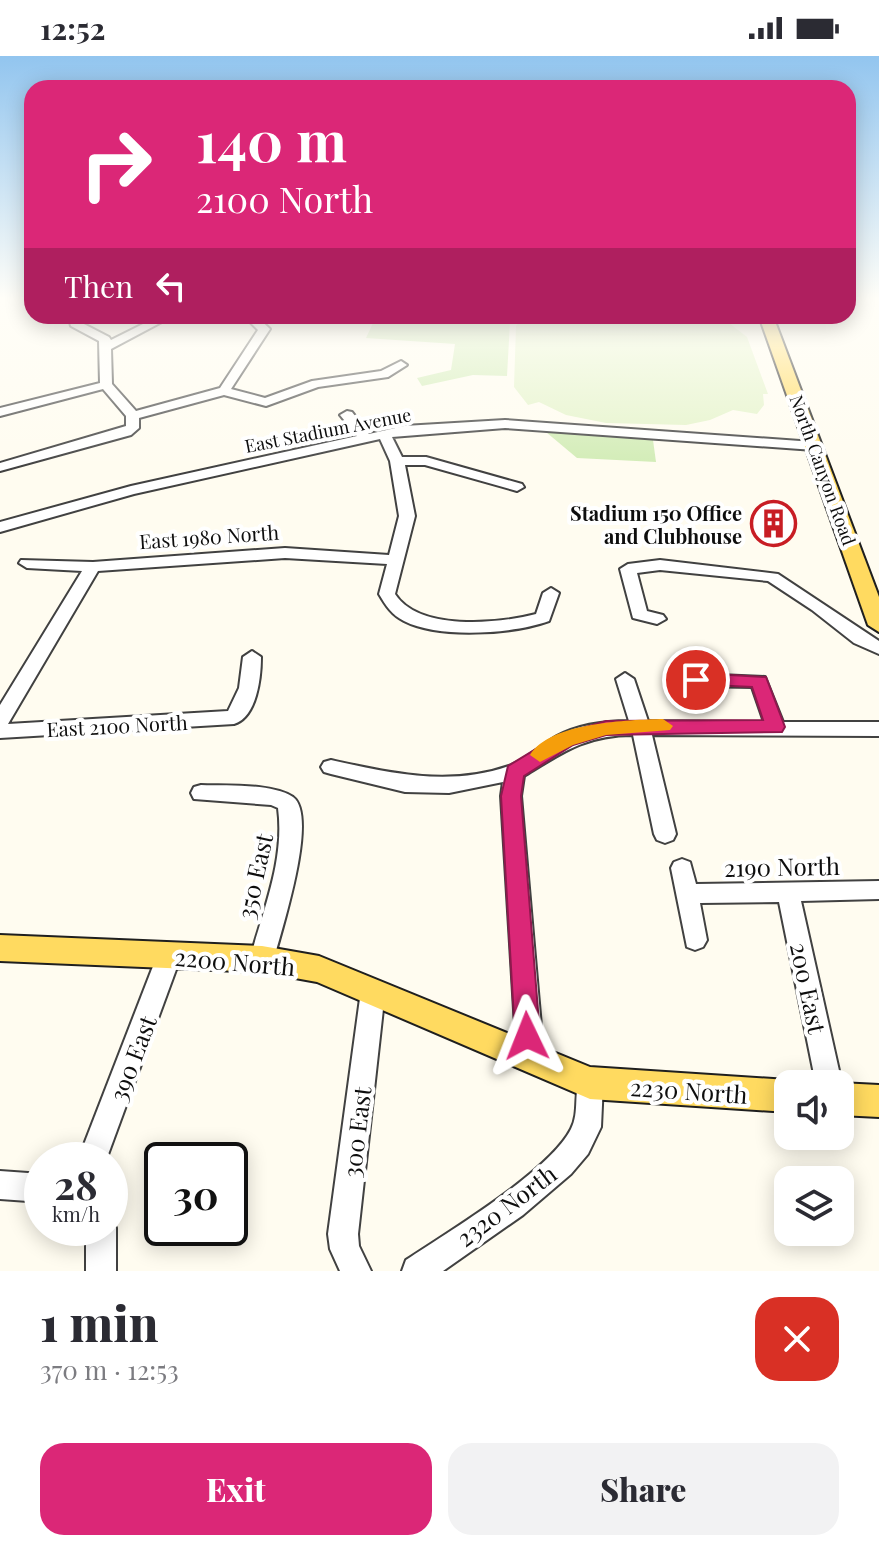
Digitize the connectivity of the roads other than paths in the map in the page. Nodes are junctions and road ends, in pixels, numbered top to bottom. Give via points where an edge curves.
1 (105, 354) edge
2 (248, 354) edge
3 (780, 354) edge
4 (401, 365) dead end
5 (106, 385) junction
6 (224, 391) junction
7 (0, 412) edge
8 (347, 415) dead end
9 (133, 416) junction
10 (384, 434) junction
11 (366, 438) junction
12 (814, 446) junction
13 (397, 461) junction
14 (0, 467) edge
15 (517, 487) dead end
16 (0, 527) edge
17 (394, 560) junction
18 (27, 563) dead end
19 (93, 567) junction
20 (551, 593) dead end
21 (657, 619) dead end
22 (879, 625) edge
23 (879, 648) edge
24 (252, 657) dead end
25 (625, 679) dead end
26 (696, 680) dead end
27 (0, 721) edge
28 (640, 725) junction
29 (775, 727) junction
30 (879, 729) edge
31 (0, 731) edge
32 (331, 767) dead end
33 (515, 772) junction
34 (201, 793) dead end
35 (665, 834) dead end
36 (682, 868) dead end
37 (879, 890) edge
38 (788, 892) junction
39 (687, 894) junction
40 (695, 940) dead end
41 (0, 948) edge
42 (169, 956) junction
43 (262, 959) junction
44 (373, 991) junction
45 (527, 1057) junction
46 (826, 1070) edge
47 (590, 1083) junction
48 (774, 1095) edge
49 (854, 1100) edge
50 (879, 1101) edge
51 (99, 1142) edge
52 (0, 1185) edge
53 (24, 1187) edge
54 (101, 1246) edge
55 (101, 1271) edge
56 (356, 1271) edge
57 (417, 1271) edge

1 - 5 street
2 - 6 street
3 - 12 main road, North Canyon Road
4 - 6 street via 384,374 316,384 266,402
5 - 7 street
5 - 9 street
6 - 9 street
8 - 11 street
9 - 14 street via 126,432
10 - 11 street, East Stadium Avenue
10 - 12 street, East Stadium Avenue via 505,424
10 - 13 street
11 - 16 street, East Stadium Avenue via 131,490
12 - 22 main road, North Canyon Road
13 - 15 street via 426,461
13 - 17 street via 407,516
17 - 19 street, East 1980 North via 285,553
17 - 20 street via 389,602 418,623 535,620 543,617
18 - 19 street, East 1980 North
19 - 27 street
21 - 23 street via 639,614 628,569 660,565 772,577
24 - 31 street, East 2100 North via 243,706 234,717
25 - 28 street
26 - 29 street via 759,681
28 - 29 street
28 - 33 street via 577,736
28 - 35 street
29 - 30 street
32 - 33 street via 425,786
33 - 45 street via 511,796
34 - 43 street, 350 East via 274,797 288,804 290,848
36 - 39 street
37 - 38 street, 2190 North
38 - 39 street, 2190 North
38 - 46 street, 200 East
39 - 40 street
41 - 42 main road, 2200 North
42 - 43 main road, 2200 North
42 - 51 street, 390 East
43 - 44 main road, 2200 North via 319,969
44 - 45 main road, 2200 North
44 - 56 street, 300 East via 343,1234
45 - 47 main road, 2200 North
47 - 48 main road, 2230 North
47 - 57 street, 2320 North via 587,1128 577,1148 543,1181
49 - 50 main road
52 - 53 street
54 - 55 street

